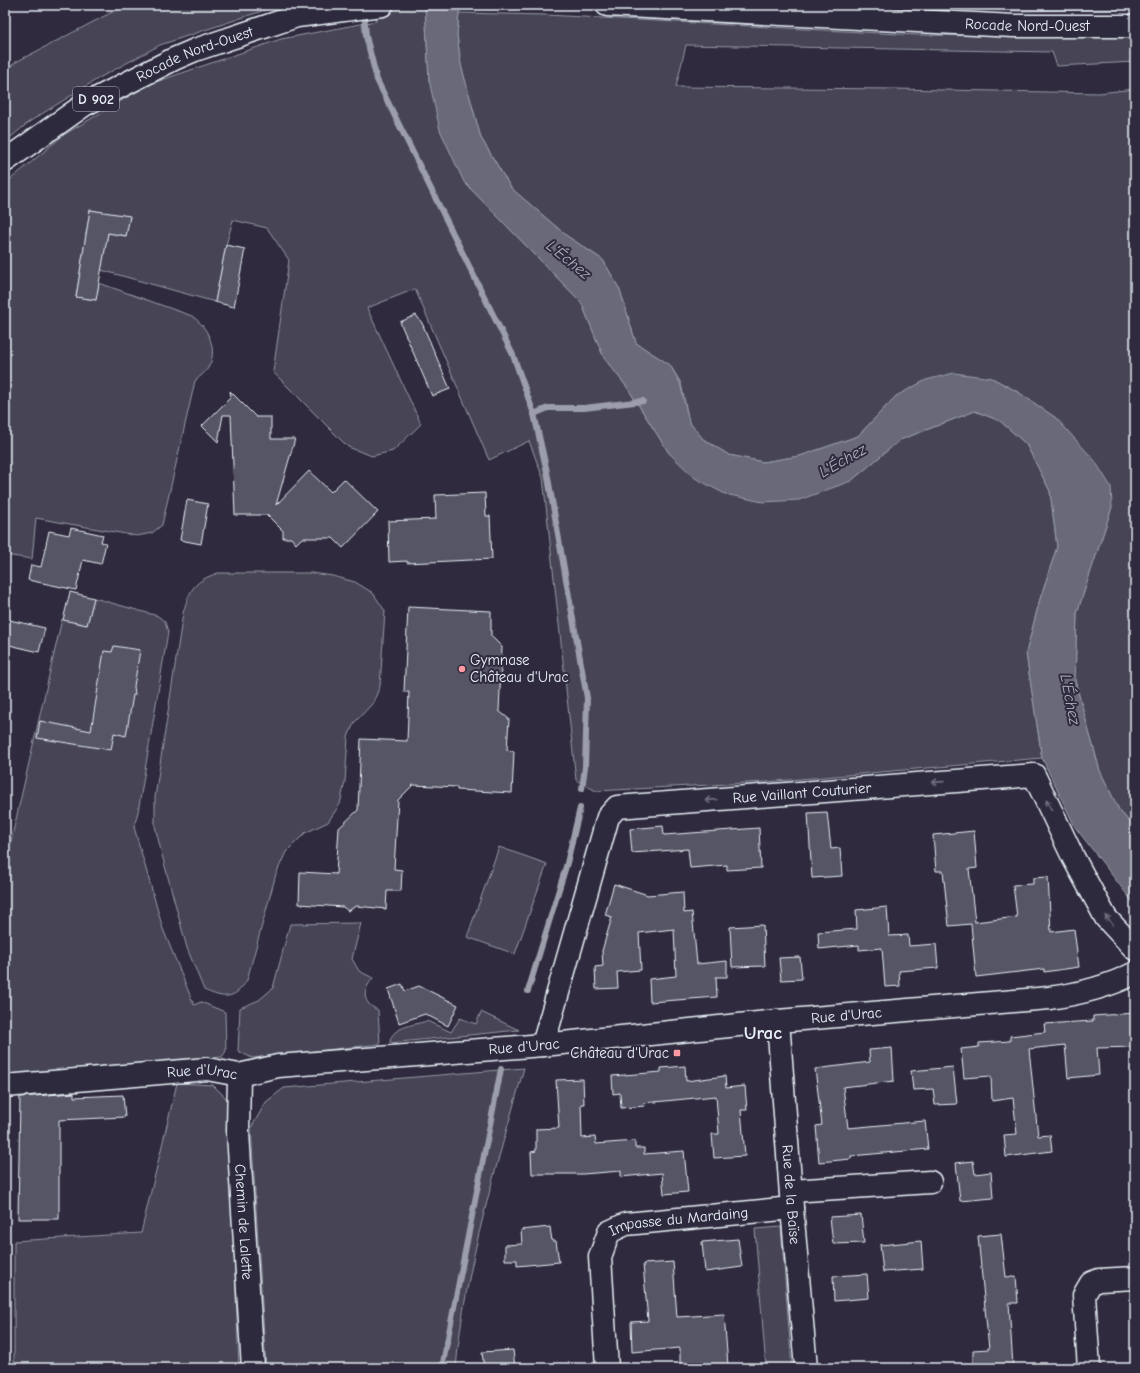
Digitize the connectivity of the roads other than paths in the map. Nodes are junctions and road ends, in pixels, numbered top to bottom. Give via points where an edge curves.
1 (382, 5) edge
2 (608, 5) edge
3 (1135, 26) edge
4 (5, 161) edge
5 (1135, 949) edge
6 (1135, 973) edge
7 (778, 1021) junction
8 (543, 1045) junction
9 (239, 1075) junction
10 (5, 1086) edge
11 (930, 1182) dead end
12 (791, 1199) junction
13 (1135, 1278) edge
14 (253, 1368) edge
15 (607, 1368) edge
16 (806, 1368) edge
17 (1089, 1368) edge

1 - 4 street, Rocade Nord-Ouest / D 902 via 297,16 233,36 174,59 84,105
2 - 3 street, Rocade Nord-Ouest via 1014,26
5 -> 8 street, Rue Vaillant Couturier via 1106,918 1073,857 1034,775 617,807 608,817
6 - 7 street, Rue d'Urac via 1121,981 1077,994 1049,998
7 - 8 street, Rue d'Urac
7 - 12 street, Rue de la Baïse
8 - 9 street, Rue d'Urac via 278,1066
9 - 10 street, Rue d'Urac via 207,1069
9 - 14 street, Chemin de Lalette via 238,1133
11 - 12 street, Impasse du Mardaing
12 - 15 street, Impasse du Mardaing via 626,1224 609,1232 600,1257
12 - 16 street, Rue de la Baïse
13 - 17 street via 1099,1280 1091,1283 1084,1295

